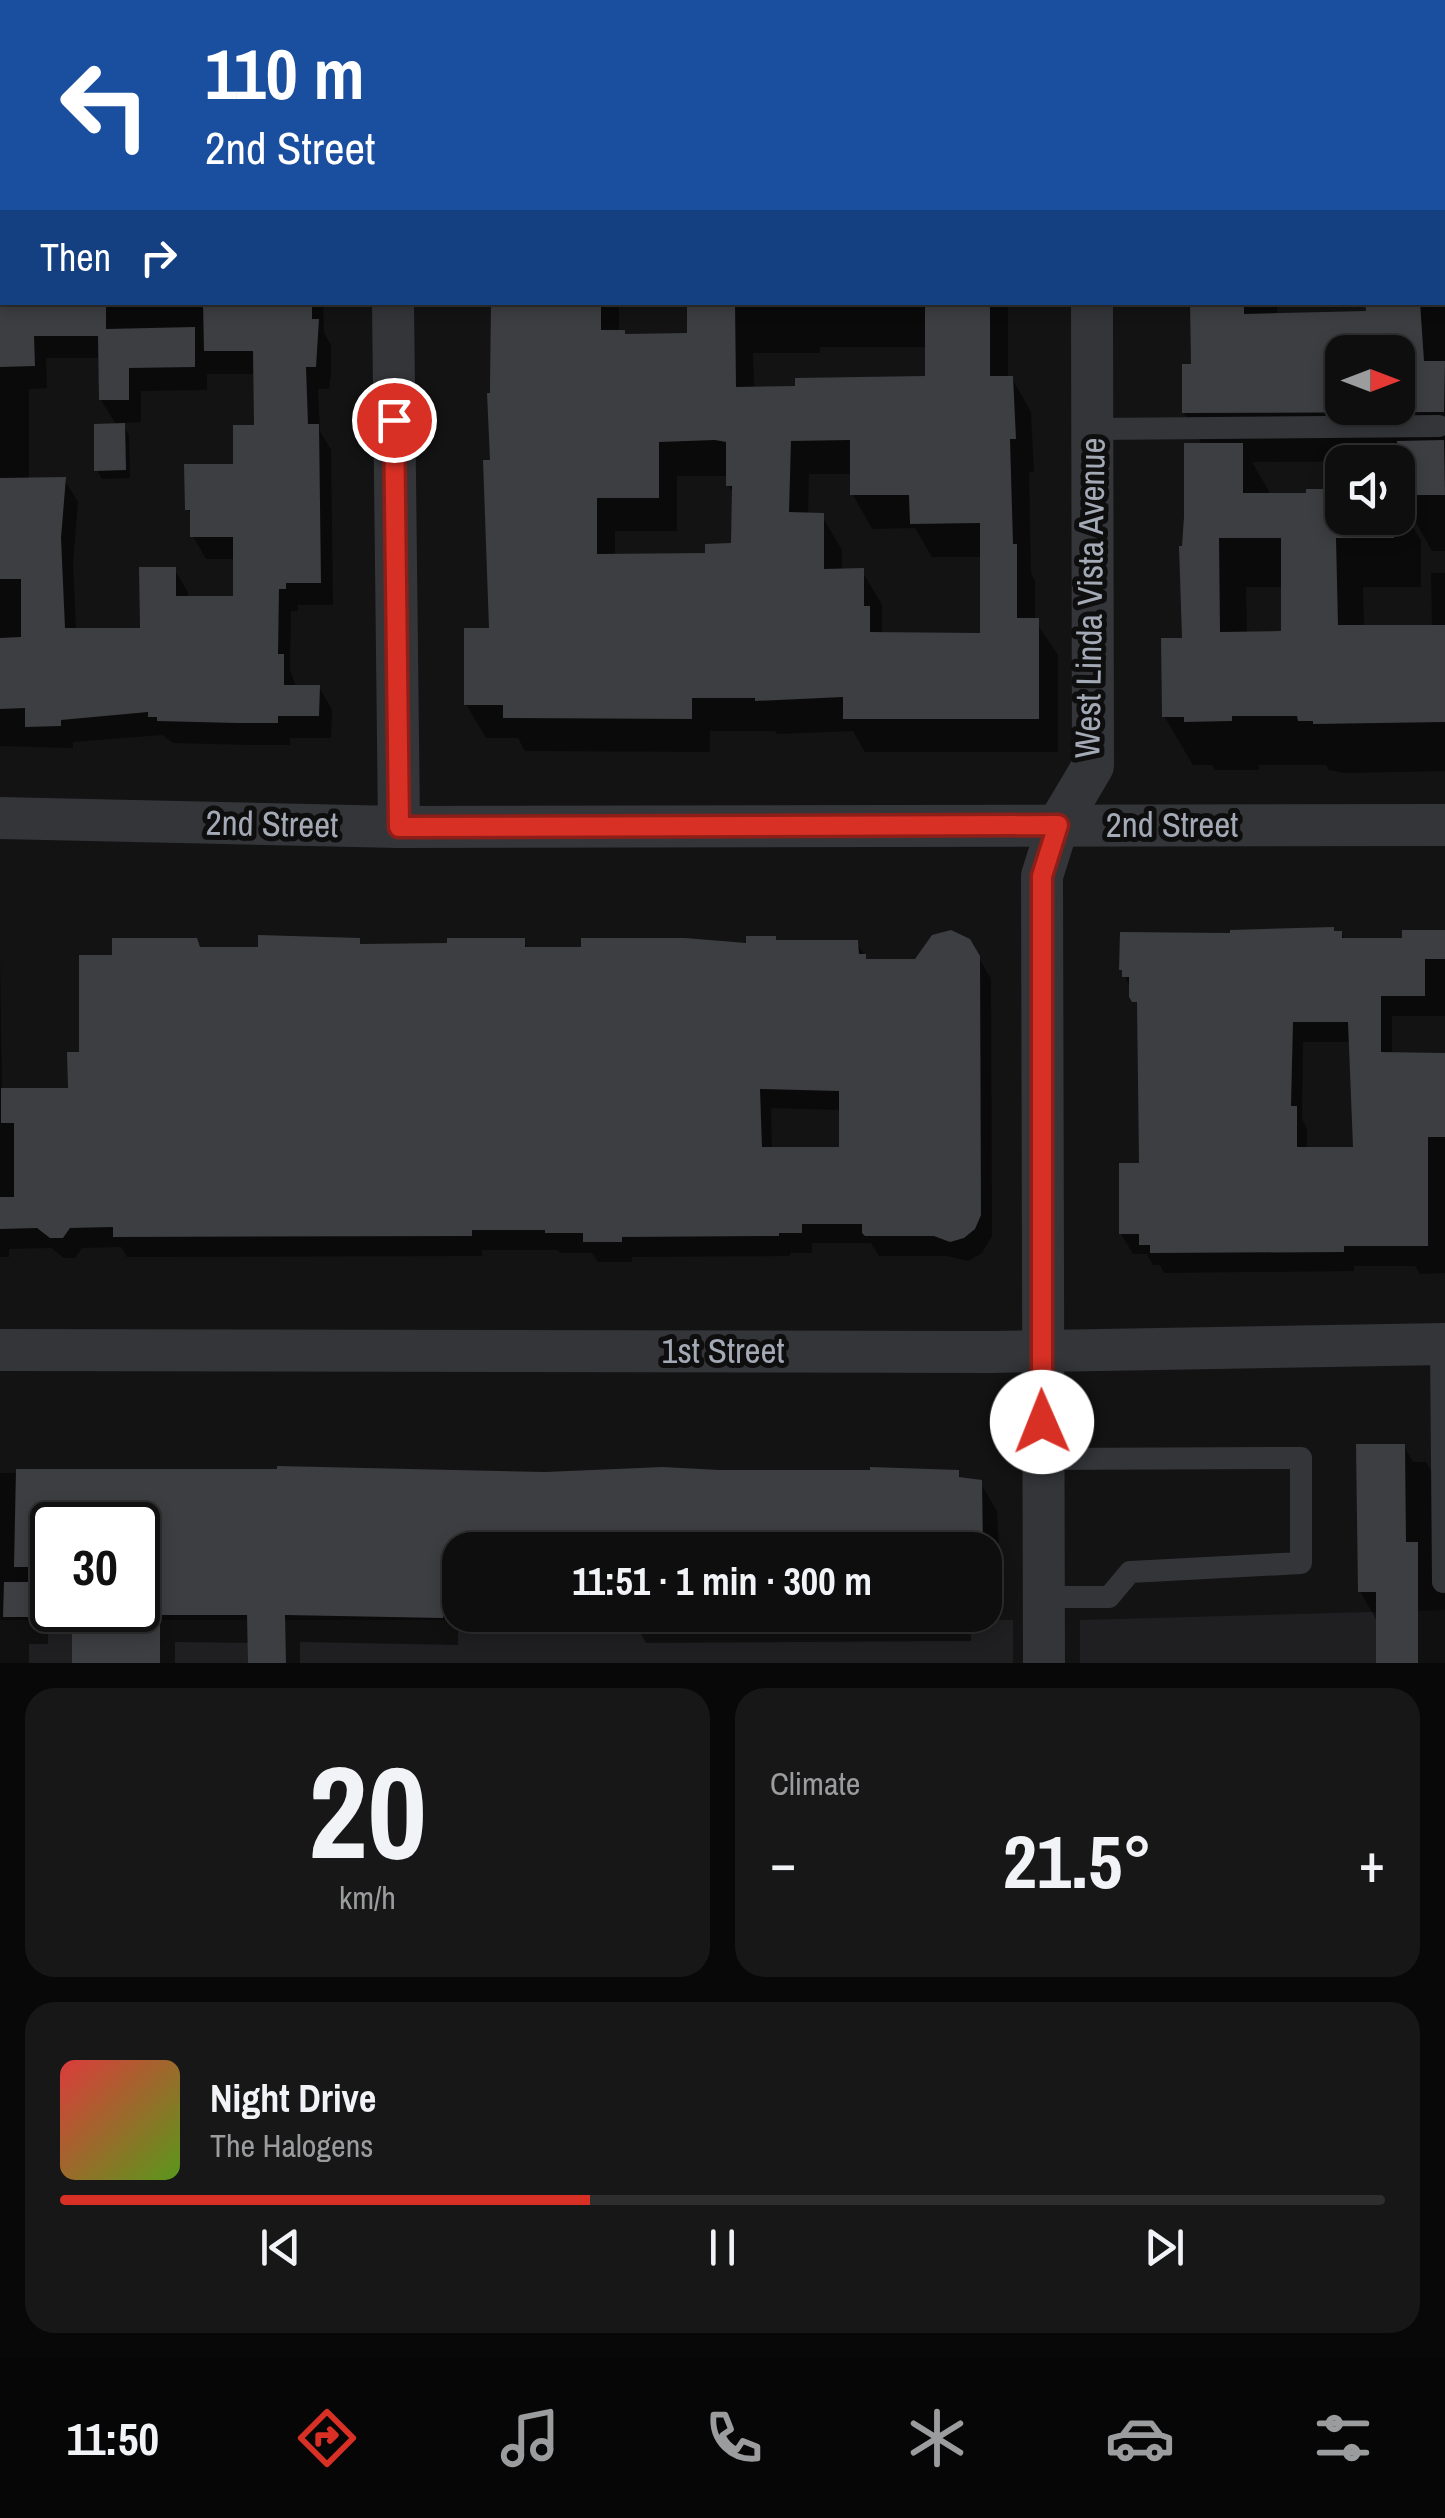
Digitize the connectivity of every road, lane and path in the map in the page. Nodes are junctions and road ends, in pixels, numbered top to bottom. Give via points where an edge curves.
1 (393, 305) edge
2 (1092, 305) edge
3 (1439, 426) dead end
4 (1092, 429) junction
5 (0, 818) edge
6 (1058, 825) junction
7 (1445, 825) edge
8 (399, 827) junction
9 (1443, 1344) edge
10 (0, 1350) edge
11 (1042, 1350) junction
12 (1042, 1460) junction
13 (1443, 1582) edge
14 (1043, 1597) junction
15 (1044, 1663) edge

1 - 8 street
2 - 4 street, West Linda Vista Avenue
3 - 4 lane
4 - 6 street, West Linda Vista Avenue via 1093,766
5 - 8 street, 2nd Street
6 - 7 street, 2nd Street
6 - 8 street, 2nd Street
6 - 11 street, West Linda Vista Avenue via 1042,876
9 - 11 street, 1st Street
9 - 13 lane
10 - 11 street, 1st Street
11 - 12 street, West Linda Vista Avenue
12 - 14 street, West Linda Vista Avenue
12 - 14 lane via 1302,1458 1302,1562 1130,1572 1109,1597
14 - 15 street, West Linda Vista Avenue

